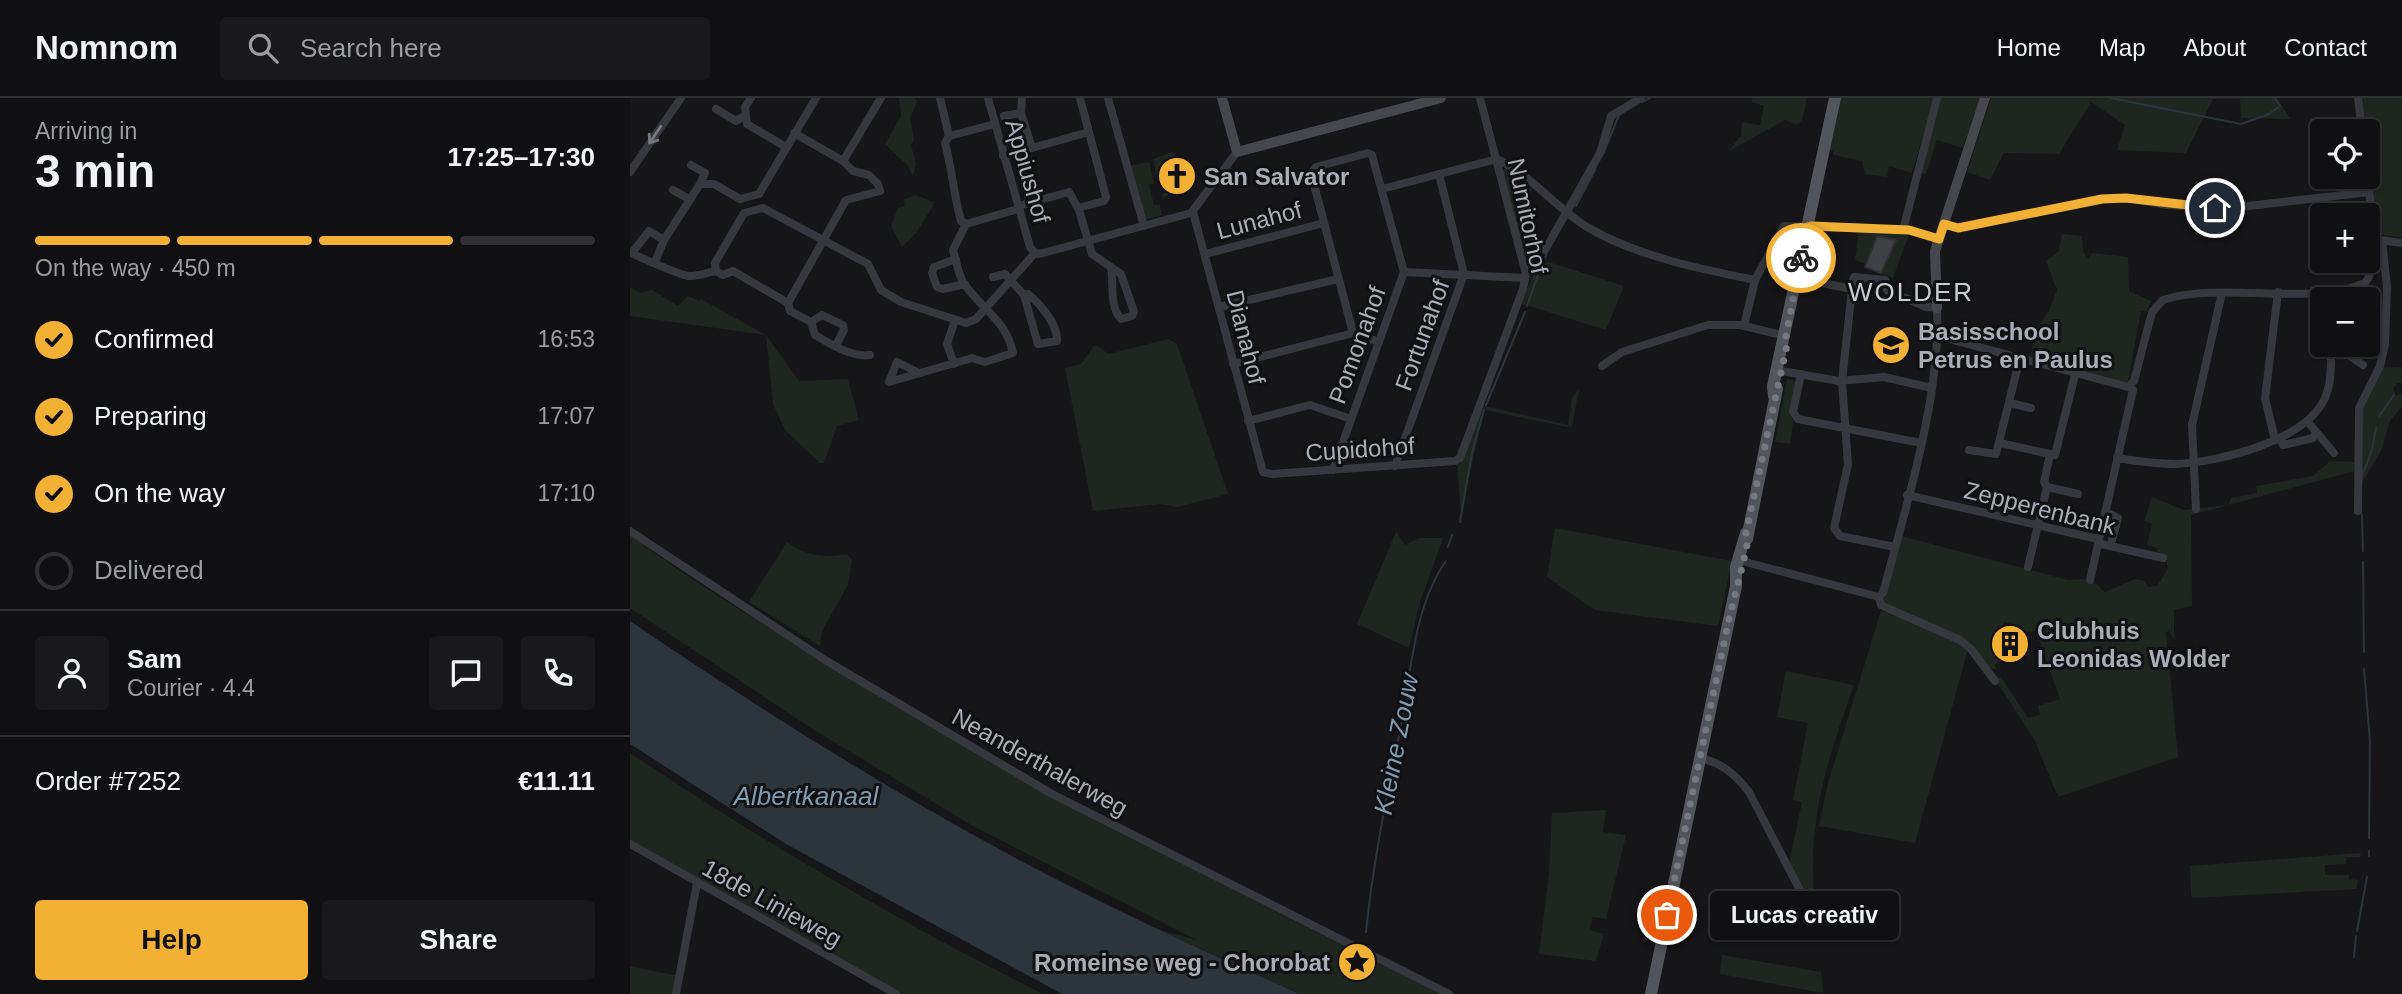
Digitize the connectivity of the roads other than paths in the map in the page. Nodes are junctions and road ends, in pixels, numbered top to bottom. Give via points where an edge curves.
1 (681, 98) edge
2 (751, 98) edge
3 (816, 98) edge
4 (881, 98) edge
5 (940, 98) edge
6 (988, 98) edge
7 (1022, 98) edge
8 (1080, 98) edge
9 (1108, 98) edge
10 (1222, 98) edge
11 (1441, 98) edge
12 (1480, 98) edge
13 (1642, 98) edge
14 (1835, 98) edge
15 (1937, 98) edge
16 (1985, 98) edge
17 (2358, 98) edge
18 (716, 109) dead end
19 (1021, 113) junction
20 (746, 115) junction
21 (1004, 116) dead end
22 (2361, 119) edge
23 (995, 124) junction
24 (1089, 132) junction
25 (794, 133) junction
26 (950, 136) junction
27 (772, 139) junction
28 (786, 147) junction
29 (1031, 148) junction
30 (1237, 152) junction
31 (1003, 156) junction
32 (1497, 159) junction
33 (842, 161) junction
34 (691, 165) dead end
35 (630, 172) edge
36 (1440, 174) junction
37 (700, 184) junction
38 (1382, 189) junction
39 (2369, 189) edge
40 (673, 190) dead end
41 (2369, 192) junction
42 (759, 194) junction
43 (689, 199) junction
44 (740, 199) junction
45 (2371, 203) edge
46 (1018, 207) junction
47 (763, 208) junction
48 (1078, 208) junction
49 (1566, 211) junction
50 (1193, 212) junction
51 (744, 213) junction
52 (1324, 223) junction
53 (966, 224) junction
54 (1944, 224) junction
55 (1144, 226) junction
56 (1807, 227) junction
57 (1903, 230) junction
58 (823, 237) junction
59 (1939, 239) junction
60 (2380, 239) edge
61 (664, 240) junction
62 (1087, 240) junction
63 (2402, 243) edge
64 (1545, 250) dead end
65 (2380, 250) edge
66 (1035, 253) junction
67 (1205, 254) junction
68 (956, 259) junction
69 (655, 262) junction
70 (716, 267) junction
71 (1111, 268) junction
72 (1404, 272) junction
73 (2370, 273) edge
74 (1464, 274) junction
75 (993, 278) dead end
76 (1525, 278) junction
77 (1797, 278) junction
78 (1339, 279) junction
79 (1755, 280) junction
80 (1885, 280) dead end
81 (1010, 282) junction
82 (965, 284) junction
83 (1852, 286) junction
84 (2354, 287) edge
85 (1888, 290) dead end
86 (2278, 292) junction
87 (2222, 293) junction
88 (2310, 294) edge
89 (1024, 295) junction
90 (788, 303) junction
91 (987, 306) junction
92 (1219, 307) junction
93 (1937, 307) junction
94 (955, 320) junction
95 (811, 322) junction
96 (1744, 326) junction
97 (1353, 333) junction
98 (1786, 336) junction
99 (1938, 336) junction
100 (1378, 342) junction
101 (836, 345) junction
102 (870, 355) dead end
103 (2332, 357) edge
104 (2351, 357) edge
105 (2020, 358) junction
106 (954, 364) junction
107 (1233, 364) junction
108 (2363, 365) dead end
109 (1602, 366) dead end
110 (1887, 368) dead end
111 (1779, 371) junction
112 (919, 373) dead end
113 (1801, 374) junction
114 (2075, 375) junction
115 (1884, 377) junction
116 (1842, 381) junction
117 (2130, 386) junction
118 (1932, 388) junction
119 (2010, 403) junction
120 (2031, 408) dead end
121 (1351, 419) junction
122 (1248, 421) junction
123 (2307, 421) junction
124 (1847, 429) junction
125 (2316, 433) junction
126 (2278, 439) junction
127 (1921, 443) junction
128 (2000, 443) junction
129 (1969, 450) dead end
130 (2334, 453) dead end
131 (2050, 454) junction
132 (1460, 458) joint
133 (2116, 458) junction
134 (2193, 462) junction
135 (1395, 466) junction
136 (1333, 470) junction
137 (1262, 472) joint
138 (2047, 487) junction
139 (2078, 494) dead end
140 (1907, 495) junction
141 (2196, 509) dead end
142 (2358, 511) dead end
143 (2105, 512) junction
144 (2038, 525) junction
145 (630, 531) edge
146 (2098, 539) junction
147 (2112, 540) dead end
148 (1895, 547) junction
149 (2163, 558) dead end
150 (1741, 561) junction
151 (2028, 567) dead end
152 (2090, 580) dead end
153 (1879, 597) junction
154 (1995, 681) dead end
155 (1700, 758) junction
156 (630, 844) edge
157 (698, 883) junction
158 (1816, 921) dead end
159 (676, 994) edge
160 (896, 994) edge
161 (1449, 994) edge
162 (1651, 994) edge

1 -> 35 street
2 - 20 street
3 - 25 street
4 - 33 street
5 - 26 street
6 - 23 street, Appiushof
7 - 19 street
8 - 24 street
9 - 55 street
10 - 30 street
11 - 30 street
12 - 32 street, Numitorhof
13 - 49 street via 1611,116 1604,143
14 - 56 main road
15 - 57 street
16 - 54 street
17 - 22 street
18 - 20 street via 736,121
19 - 21 street
19 - 29 street
20 - 27 street via 747,124
23 - 26 street
23 - 31 street, Appiushof
24 - 29 street
24 - 48 street via 1106,197
25 - 27 street
25 - 28 street
25 - 33 street
26 - 53 street via 945,143 955,179 953,188 961,222
27 - 28 street
28 - 42 street
29 - 31 street
30 - 50 street
31 - 46 street, Appiushof
32 - 36 street
32 - 49 street
32 - 76 street, Numitorhof
33 - 58 street via 853,171 869,175 880,191 846,200
34 - 37 street via 705,173
36 - 38 street
36 - 74 street, Fortunahof
37 - 43 street
37 - 44 street via 714,184
38 - 52 street, Pomonahof via 1368,153 1312,169
38 - 72 street, Pomonahof
39 - 41 street
40 - 43 street
41 - 45 street
41 - 54 street via 2231,208 2102,199 1958,228
42 - 44 street
42 - 47 street
43 - 61 street
44 - 51 street
46 - 48 street via 1069,192
46 - 53 street
46 - 66 street, Appiushof
47 - 51 street
47 - 58 street
48 - 62 street
49 - 64 street
49 - 79 street via 1587,227 1632,247
50 - 55 street
50 - 67 street, Dianahof
51 - 70 street
52 - 67 street, Lunahof
52 - 78 street
53 - 68 street via 953,250
54 - 59 street
55 - 62 street
56 - 57 street
56 - 77 main road
56 - 79 street via 1780,229
57 - 59 street
58 - 90 street
58 - 94 street via 868,264 881,290 901,302
59 - 93 street via 1934,258
60 - 63 street
61 - 69 street
61 - 69 street via 649,231 644,233 632,253 644,262
62 - 66 street
62 - 71 street via 1092,254
65 - 142 street via 2387,287 2385,344 2359,408
66 - 81 street
67 - 92 street, Dianahof
68 - 82 street
68 - 82 street via 934,267 937,287
69 - 70 street via 688,276
70 - 90 street via 723,275 733,271
71 - 71 street via 1117,315 1121,319 1132,316 1121,274
72 - 74 street
72 - 100 street, Pomonahof
73 - 84 street
74 - 76 street
74 - 135 street, Fortunahof
75 - 81 street via 1005,274
76 - 132 street, Numitorhof
77 - 83 street
77 - 98 main road
78 - 92 street
78 - 97 street
79 - 96 street
80 - 83 street via 1854,277
81 - 89 street
81 - 91 street
82 - 91 street
83 - 116 street
85 - 93 street via 1926,307
86 - 87 street
86 - 88 street
86 - 126 street via 2265,398
87 - 117 street via 2171,297 2156,305
87 - 134 street via 2197,393
89 - 89 street via 1040,304 1054,325 1057,341 1038,344
90 - 95 street via 790,311
91 - 94 street via 971,322
91 - 106 street via 1010,336 1013,353 985,362 972,358
92 - 107 street, Dianahof
93 - 99 street
94 - 106 street via 947,344
95 - 101 street via 814,335
95 - 101 street via 822,315 842,325
96 - 98 street
96 - 109 street via 1702,327 1622,352
97 - 100 street
97 - 107 street
98 - 111 main road
99 - 105 street
99 - 118 street
100 - 121 street, Pomonahof
101 - 102 street via 860,357
103 - 123 street via 2327,394
104 - 108 street
105 - 114 street
105 - 119 street
106 - 112 street
107 - 122 street, Dianahof
110 - 115 street
111 - 113 street
111 - 150 main road
113 - 116 street
113 - 124 street via 1794,416
114 - 117 street via 2122,388
114 - 131 street via 2055,455
115 - 116 street
115 - 118 street
116 - 124 street
117 - 133 street via 2133,390
118 - 127 street
119 - 120 street
119 - 128 street
121 - 122 street via 1310,405
121 - 136 street, Pomonahof
122 - 137 street, Dianahof
123 - 125 street
123 - 126 street
124 - 127 street
124 - 148 street via 1848,464 1835,533
125 - 126 street via 2313,438 2283,444
125 - 130 street
126 - 134 street
127 - 140 street
128 - 129 street via 1994,456
128 - 131 street
131 - 138 street
132 - 135 street, Cupidohof
133 - 134 street
133 - 143 street
134 - 141 street
135 - 136 street, Cupidohof
136 - 137 street, Cupidohof
138 - 139 street
138 - 144 street
140 - 144 street, Zepperenbank
140 - 148 street
143 - 146 street
143 - 147 street via 2118,517
144 - 146 street, Zepperenbank
144 - 151 street
145 - 161 street, Neanderthalerweg via 825,660 1052,794
146 - 149 street, Zepperenbank via 2101,544
146 - 152 street
148 - 153 street
150 - 153 street
150 - 155 main road
153 - 154 street via 1881,605 1960,640
155 - 158 street via 1717,762 1749,792
155 - 162 main road
156 - 157 street, 18de Linieweg
157 - 159 street
157 - 160 street, 18de Linieweg

